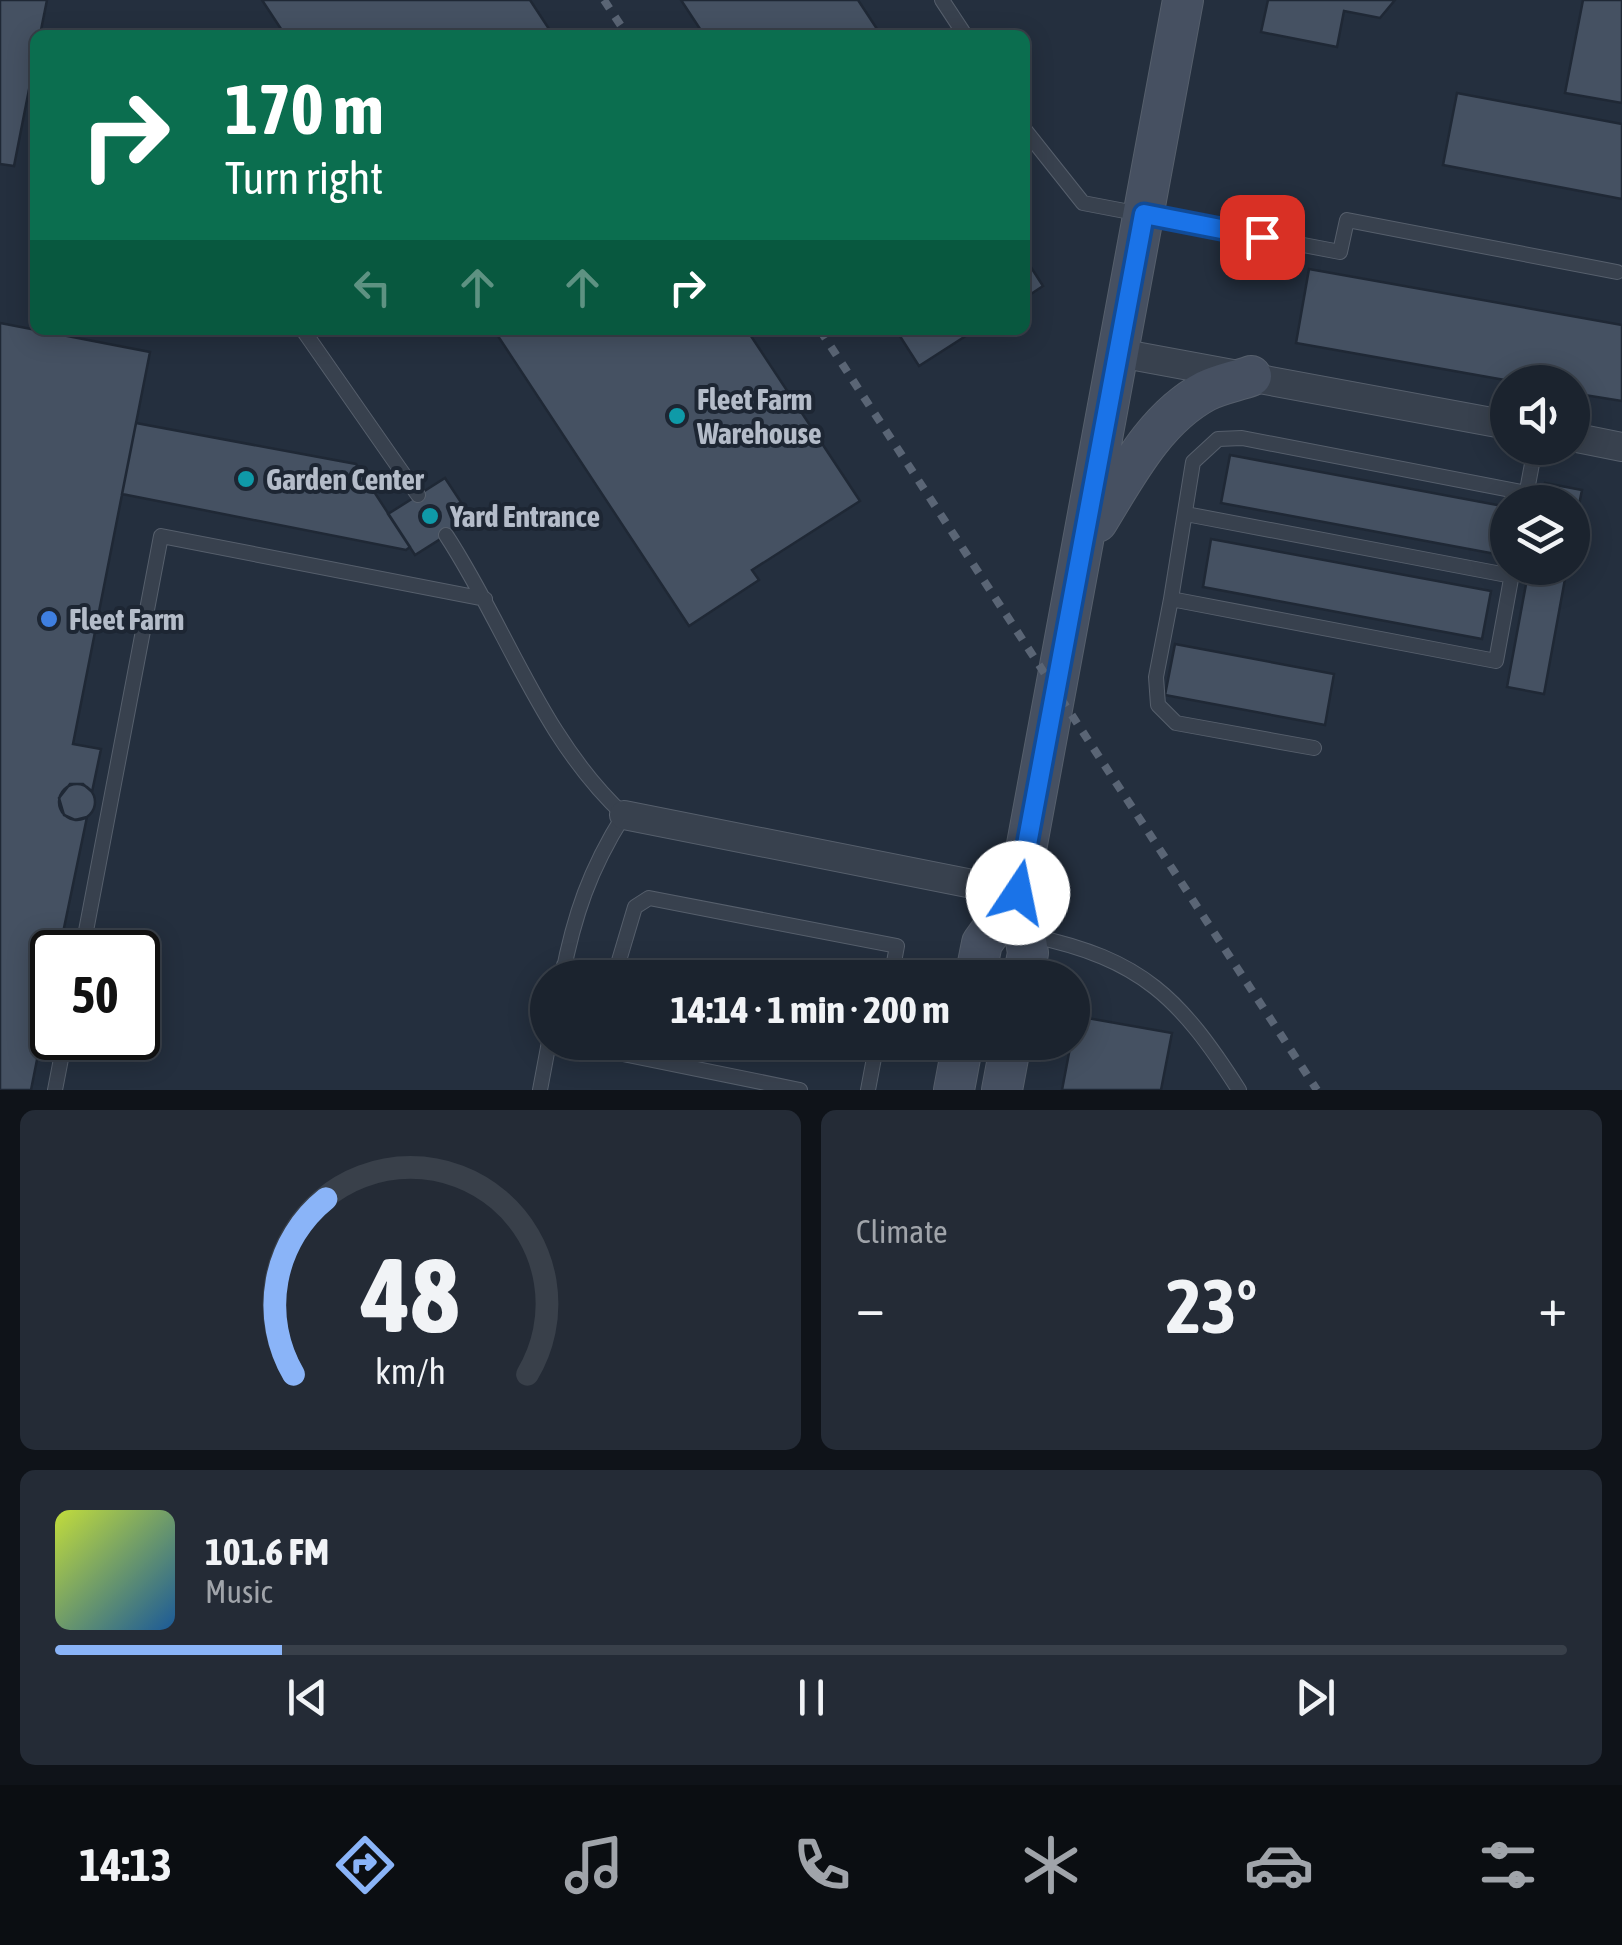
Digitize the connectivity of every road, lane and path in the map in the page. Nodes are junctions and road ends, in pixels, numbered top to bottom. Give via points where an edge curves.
1 (942, 0) edge
2 (1183, 0) edge
3 (961, 30) edge
4 (1030, 136) edge
5 (1144, 214) junction
6 (1617, 272) dead end
7 (306, 335) edge
8 (1119, 353) junction
9 (1251, 376) junction
10 (1490, 422) edge
11 (1590, 441) edge
12 (1622, 448) edge
13 (1490, 490) edge
14 (418, 495) dead end
15 (1186, 514) junction
16 (446, 536) dead end
17 (1085, 543) junction
18 (1490, 568) edge
19 (1510, 585) edge
20 (486, 599) junction
21 (1170, 599) junction
22 (1314, 748) dead end
23 (624, 815) junction
24 (1018, 893) junction
25 (86, 930) edge
26 (1025, 935) junction
27 (566, 960) edge
28 (619, 960) edge
29 (894, 960) edge
30 (979, 960) edge
31 (1027, 960) edge
32 (61, 1060) edge
33 (546, 1060) edge
34 (652, 1060) edge
35 (874, 1060) edge
36 (960, 1060) edge
37 (1008, 1060) edge
38 (55, 1090) edge
39 (540, 1090) edge
40 (800, 1090) edge
41 (868, 1090) edge
42 (954, 1090) edge
43 (1002, 1090) edge
44 (1239, 1090) edge

1 - 3 lane
2 - 5 main road
4 - 5 lane via 1083,203
5 - 6 lane via 1340,252 1347,220
5 - 8 main road
7 - 14 lane
8 - 9 street
8 - 17 main road
9 - 10 street
9 - 17 main road via 1207,391 1157,432
11 - 12 street
13 - 15 lane via 1242,438 1218,439 1194,462
15 - 18 lane
15 - 21 lane
16 - 20 lane
17 - 24 main road
19 - 21 lane via 1496,660
20 - 23 lane via 530,692 586,774
20 - 25 lane via 162,536
21 - 22 lane via 1156,677 1158,705 1176,723
23 - 24 street
23 - 27 lane via 586,882
24 - 26 main road
24 - 30 main road via 982,943
26 - 31 main road
26 - 44 lane via 1077,946 1158,987 1188,1016
28 - 29 lane via 635,906 649,898 897,946
32 - 38 lane
33 - 39 lane
34 - 40 lane
35 - 41 lane
36 - 42 main road
37 - 43 main road

